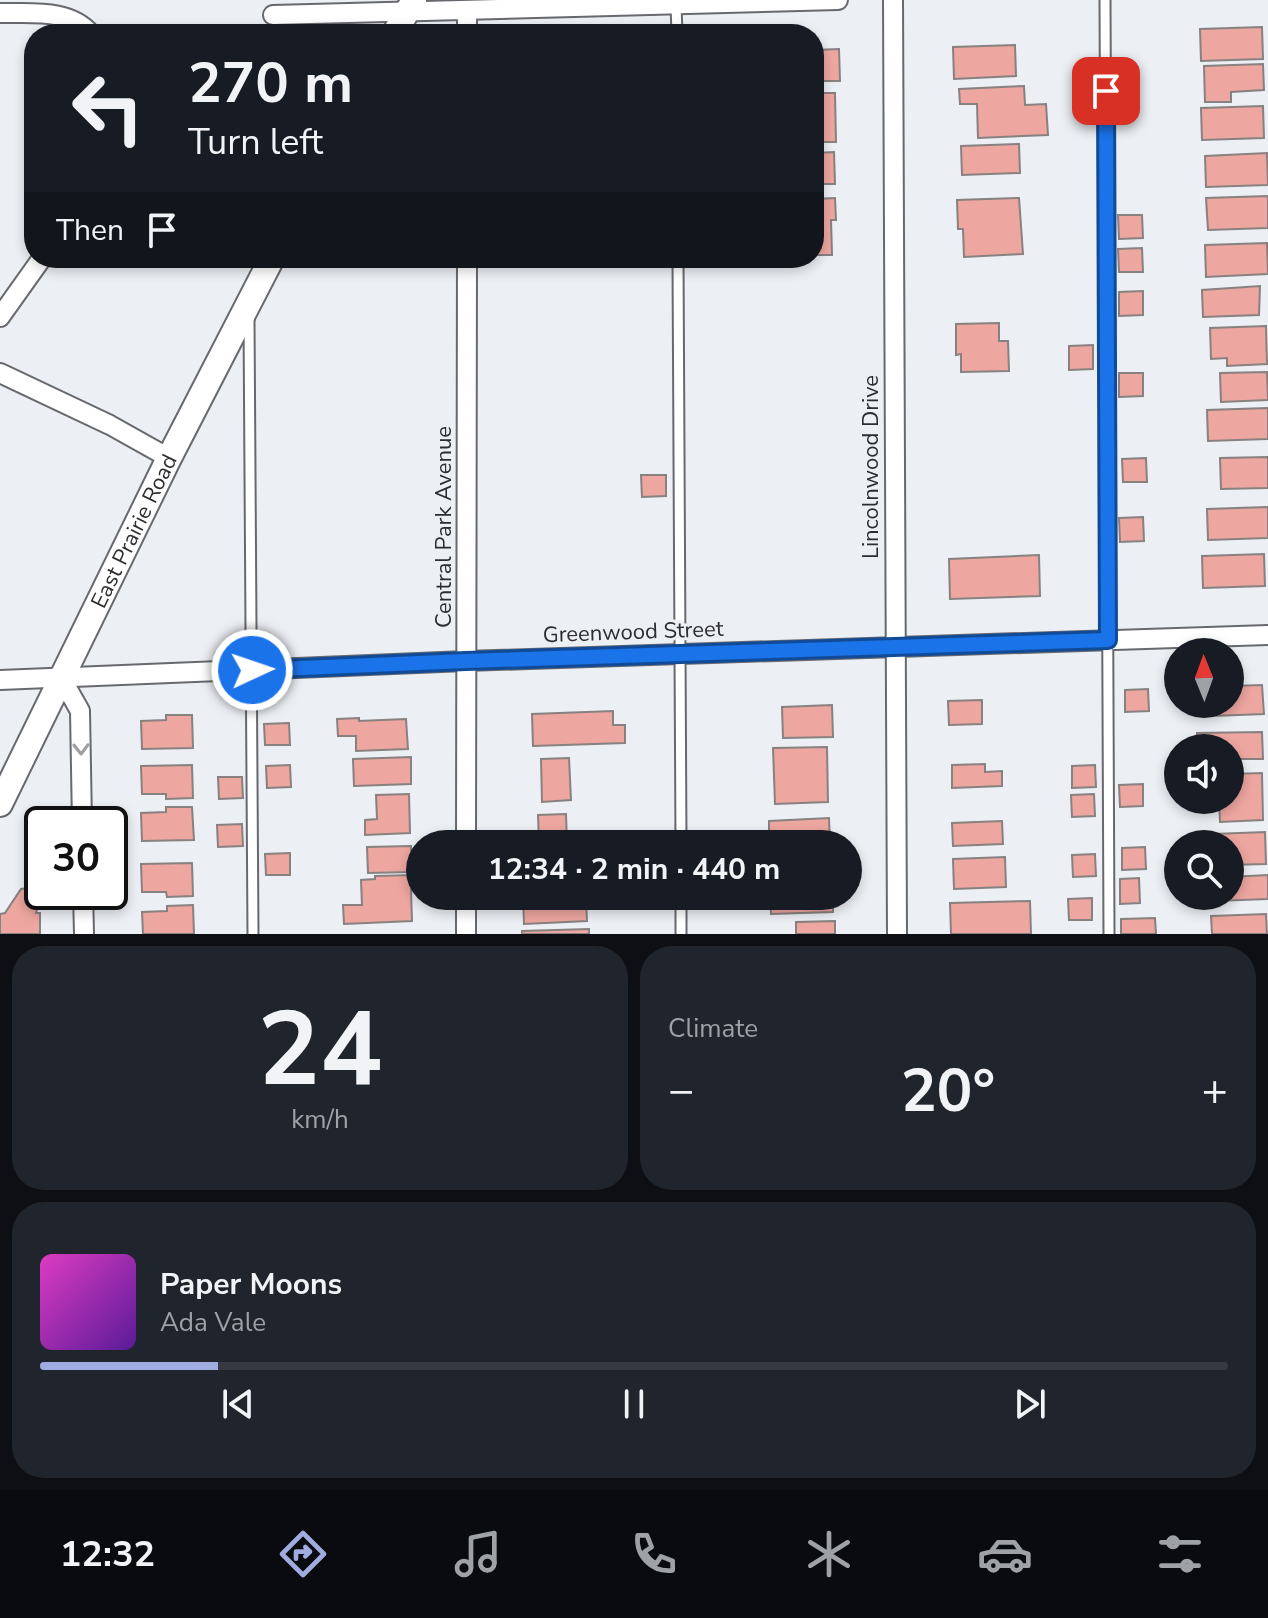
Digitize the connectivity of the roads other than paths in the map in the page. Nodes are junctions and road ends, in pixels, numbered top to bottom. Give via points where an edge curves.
1 (838, 0) edge
2 (893, 0) edge
3 (1105, 0) edge
4 (676, 5) junction
5 (467, 12) junction
6 (0, 13) edge
7 (273, 15) dead end
8 (404, 16) edge
9 (79, 24) edge
10 (467, 24) edge
11 (677, 24) edge
12 (35, 268) edge
13 (266, 268) edge
14 (467, 268) edge
15 (678, 268) edge
16 (249, 299) junction
17 (0, 317) edge
18 (0, 373) edge
19 (169, 458) junction
20 (1268, 635) edge
21 (1108, 640) junction
22 (895, 647) junction
23 (681, 654) junction
24 (466, 661) junction
25 (252, 670) junction
26 (62, 679) junction
27 (0, 680) edge
28 (0, 804) edge
29 (82, 806) edge
30 (466, 830) edge
31 (681, 830) edge
32 (83, 910) edge
33 (466, 910) edge
34 (681, 910) edge
35 (84, 934) edge
36 (253, 934) edge
37 (466, 934) edge
38 (681, 934) edge
39 (897, 934) edge
40 (1109, 934) edge

1 - 4 street
2 - 22 street, Lincolnwood Drive
3 - 21 lane
4 - 5 street
4 - 11 lane
5 - 8 street
5 - 10 street
6 - 9 street via 53,14
7 - 8 street
12 - 17 street
13 - 16 street, East Prairie Road
14 - 24 street, Central Park Avenue
15 - 23 lane
16 - 19 street, East Prairie Road
16 - 25 lane
18 - 19 street
19 - 26 street, East Prairie Road
20 - 21 street, Greenwood Street
21 - 22 street, Greenwood Street
21 - 40 lane
22 - 23 street, Greenwood Street
22 - 39 street, Lincolnwood Drive
23 - 24 street, Greenwood Street
23 - 31 lane
24 - 25 street, Greenwood Street
24 - 30 street, Central Park Avenue
25 - 26 street, Greenwood Street
25 - 36 lane
26 - 27 street, Greenwood Street
26 - 28 street, East Prairie Road
26 -> 29 street via 80,711
32 - 35 street
33 - 37 street
34 - 38 lane

